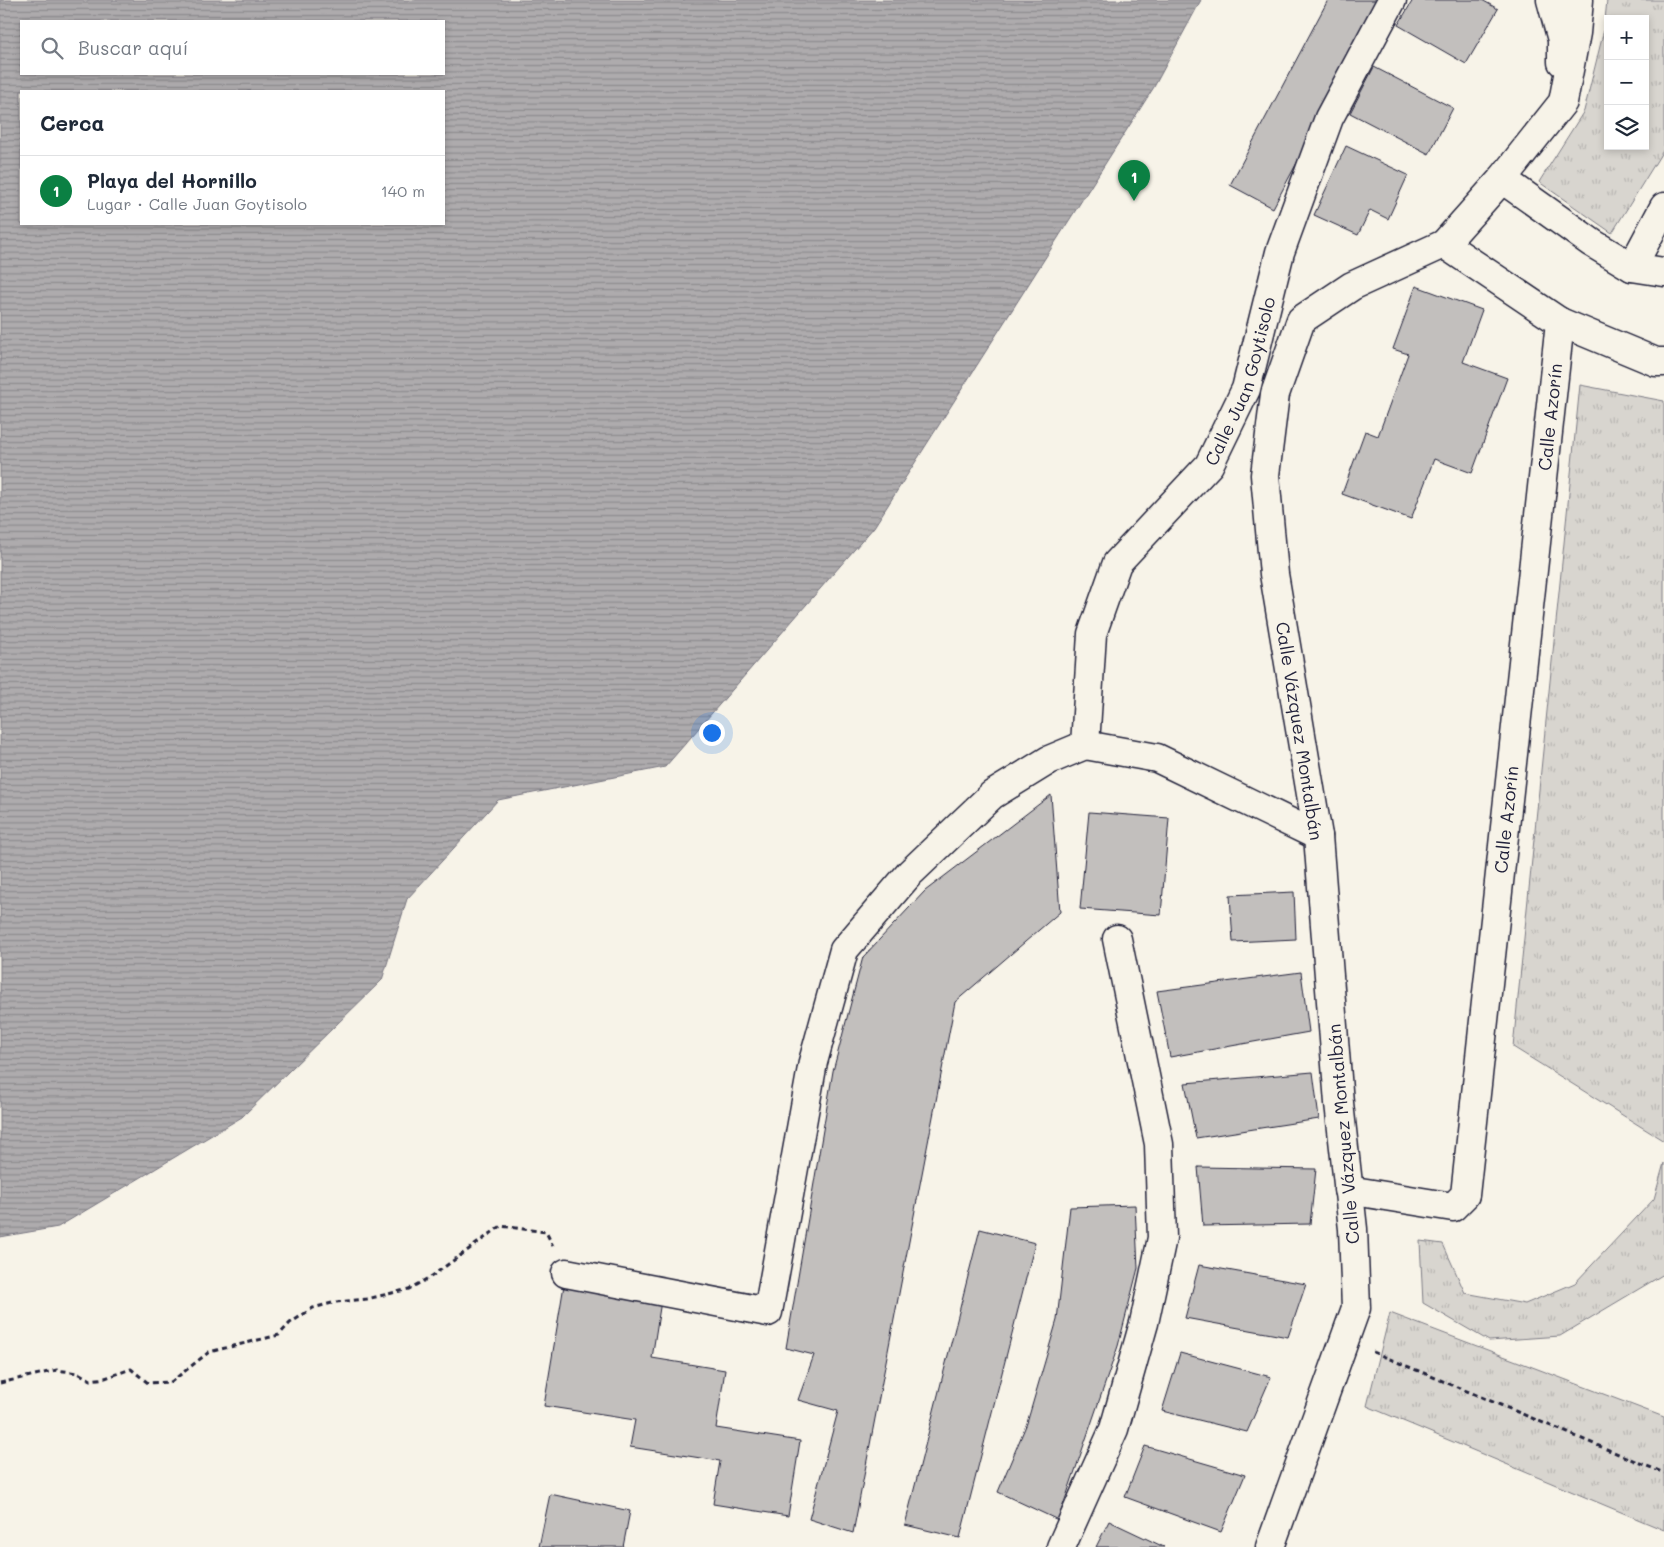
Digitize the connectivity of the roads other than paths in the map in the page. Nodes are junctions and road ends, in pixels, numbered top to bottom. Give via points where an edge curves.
1 (1392, 0) edge
2 (1551, 0) edge
3 (1579, 0) edge
4 (1563, 102) junction
5 (1502, 179) junction
6 (1664, 207) edge
7 (1444, 244) junction
8 (1632, 266) junction
9 (1664, 272) edge
10 (1560, 322) junction
11 (1664, 362) edge
12 (1085, 745) junction
13 (1318, 836) junction
14 (1118, 939) dead end
15 (1348, 1190) junction
16 (566, 1274) road end
17 (1061, 1547) edge
18 (1270, 1547) edge

1 - 12 street, Calle Juan Goytisolo via 1329,118 1280,252 1246,389 1214,456 1117,563 1092,634
2 - 4 street via 1562,40
3 - 4 street
4 - 5 street
5 - 7 street
5 - 8 street via 1592,243
6 - 8 street
7 - 10 street
7 - 13 street, Calle Vázquez Montalbán via 1352,286 1300,320 1275,394 1265,476 1274,574
8 - 9 street
10 - 11 street via 1656,362
10 - 15 street, Calle Azorín via 1465,1195 1453,1207
12 - 13 street via 1157,758
12 - 16 street via 1050,760 992,794 910,873 844,950 813,1062 768,1312
13 - 15 street, Calle Vázquez Montalbán
14 - 17 street via 1159,1144 1162,1238 1144,1322 1114,1429
15 - 18 street, Calle Vázquez Montalbán via 1356,1308

